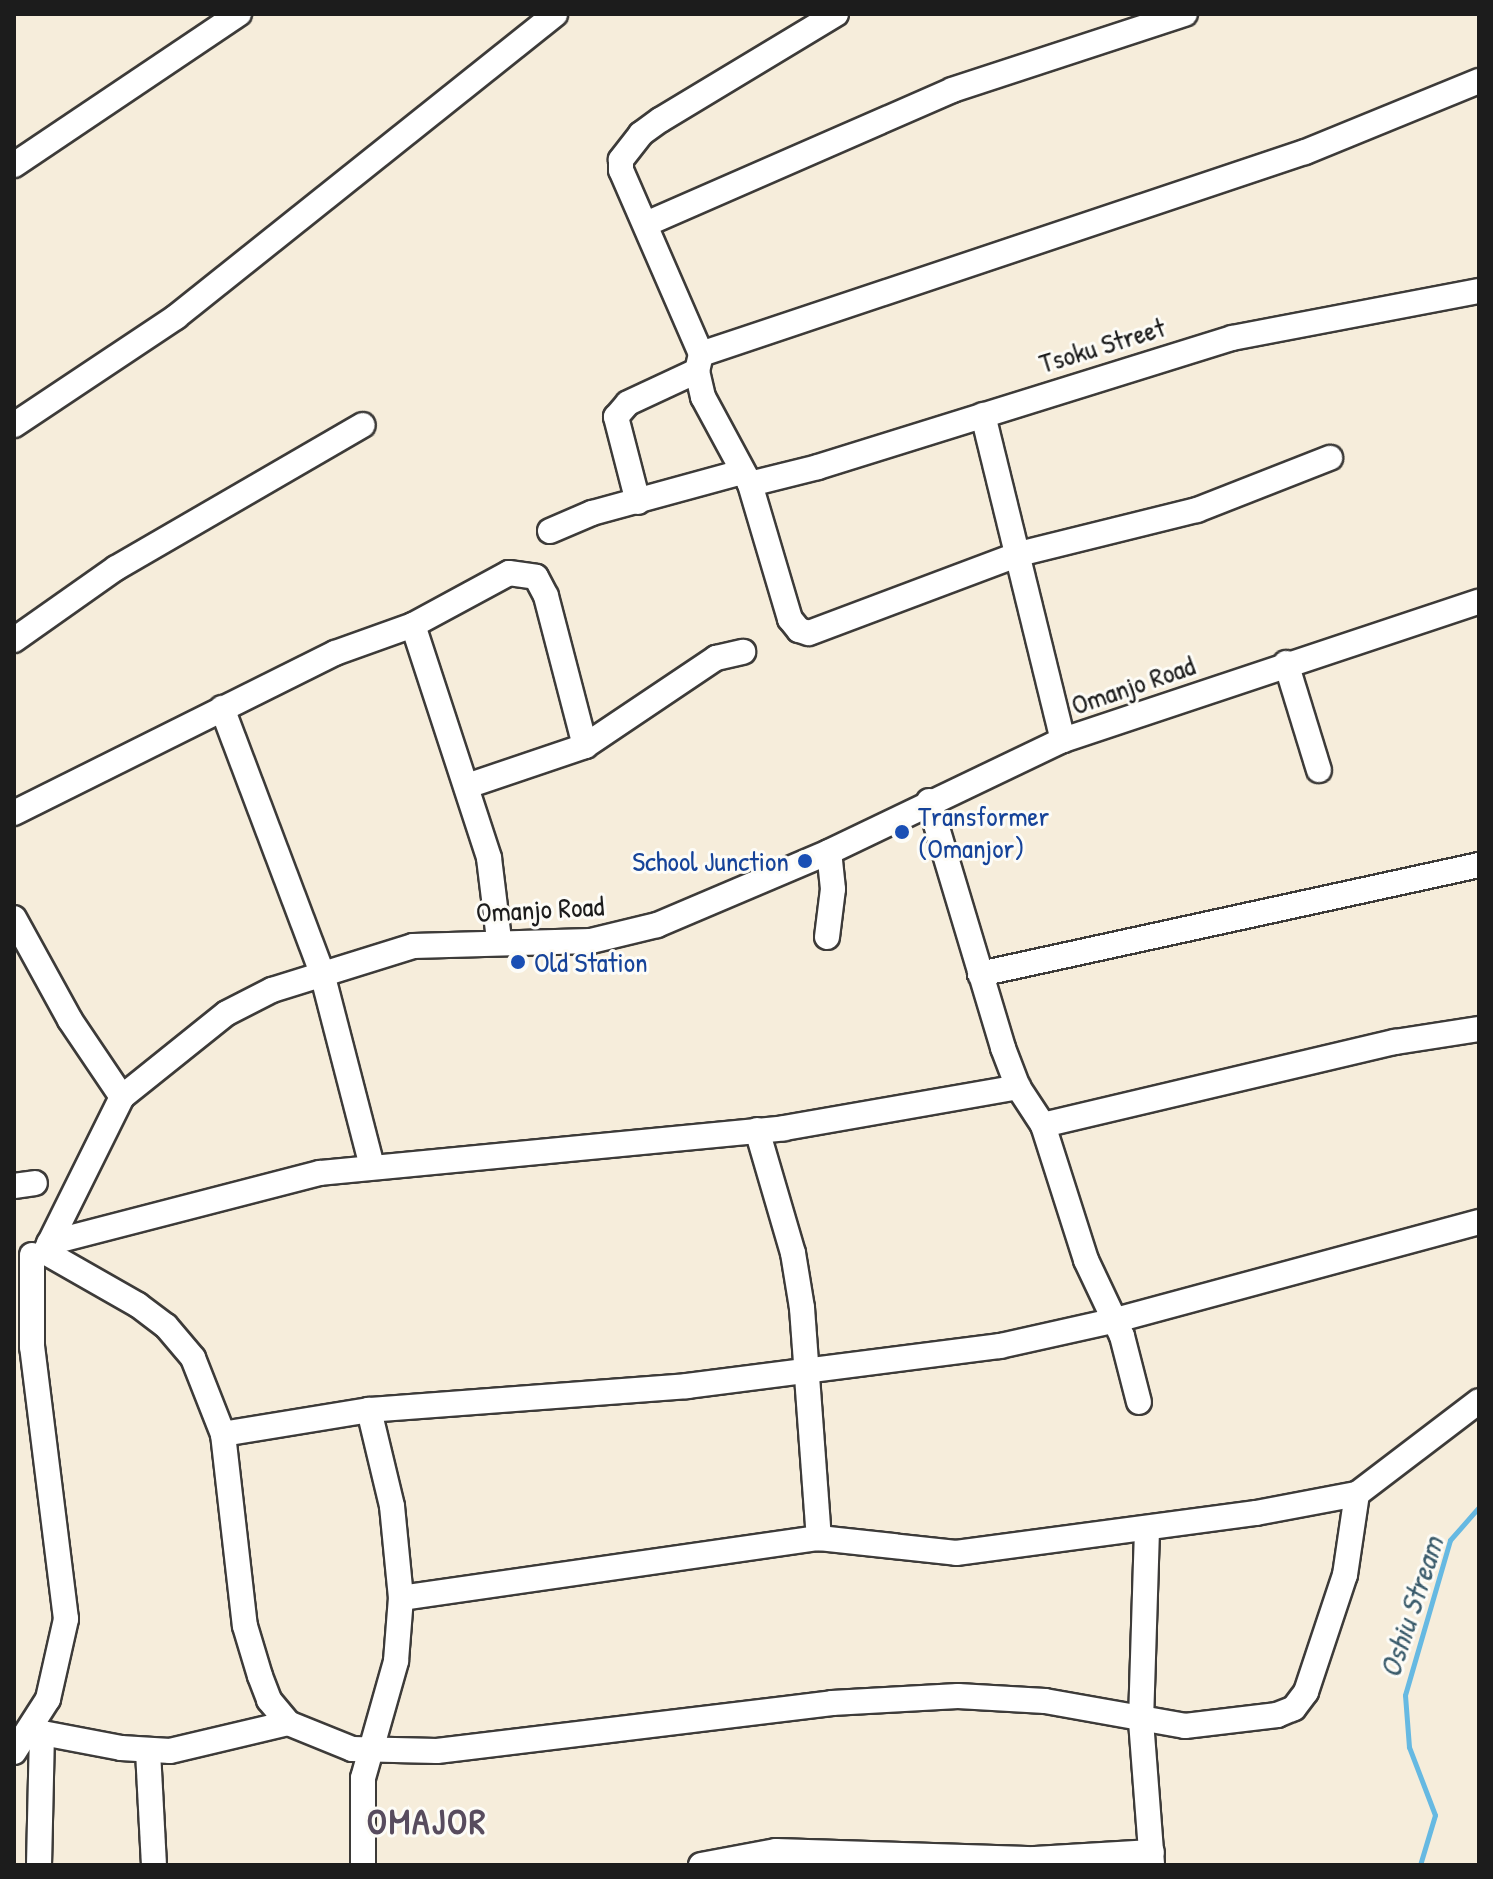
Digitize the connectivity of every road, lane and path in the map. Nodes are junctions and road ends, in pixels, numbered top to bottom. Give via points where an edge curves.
1 (239, 14) edge
2 (555, 14) edge
3 (836, 14) edge
4 (1185, 14) edge
5 (1479, 81) edge
6 (14, 165) edge
7 (646, 224) junction
8 (1479, 291) edge
9 (699, 362) junction
10 (983, 415) junction
11 (14, 425) edge
12 (363, 425) dead end
13 (1330, 458) dead end
14 (746, 478) junction
15 (638, 502) junction
16 (550, 531) dead end
17 (1019, 554) junction
18 (1479, 602) edge
19 (413, 625) junction
20 (14, 640) edge
21 (743, 652) dead end
22 (1286, 663) junction
23 (222, 708) junction
24 (1063, 740) junction
25 (585, 746) junction
26 (1319, 770) dead end
27 (467, 786) junction
28 (929, 801) junction
29 (14, 813) edge
30 (829, 852) junction
31 (1479, 865) edge
32 (14, 918) edge
33 (827, 937) dead end
34 (499, 940) junction
35 (322, 973) junction
36 (980, 974) junction
37 (1479, 1029) edge
38 (1018, 1087) junction
39 (122, 1097) junction
40 (1043, 1125) junction
41 (757, 1130) junction
42 (372, 1167) junction
43 (1479, 1222) edge
44 (35, 1252) edge
45 (1116, 1320) junction
46 (804, 1373) junction
47 (1479, 1401) edge
48 (1139, 1402) dead end
49 (369, 1410) junction
50 (223, 1434) junction
51 (1357, 1494) junction
52 (1147, 1530) junction
53 (819, 1538) junction
54 (401, 1598) junction
55 (1141, 1721) junction
56 (288, 1723) junction
57 (37, 1733) junction
58 (148, 1751) junction
59 (14, 1752) edge
60 (371, 1752) junction
61 (1152, 1859) edge
62 (39, 1865) edge
63 (154, 1865) edge
64 (363, 1865) edge
65 (701, 1865) edge

1 - 6 street
2 - 11 street via 176,317
3 - 7 street via 660,120 627,149 621,170
4 - 7 street via 952,90
5 - 9 street via 1305,152
7 - 9 street
8 - 10 street, Tsoku Street via 1232,338
9 - 14 street via 716,429
9 - 15 street via 628,403 616,417
10 - 14 street, Tsoku Street
10 - 17 street
12 - 20 street via 116,568
13 - 17 street via 1197,510
14 - 15 street, Tsoku Street
14 - 17 street via 790,619 809,633
15 - 16 street, Tsoku Street
17 - 24 street
18 - 22 street, Omanjo Road
19 - 23 street via 370,637
19 - 25 street via 509,573 536,577
19 - 27 street
21 - 25 street via 716,658
22 - 24 street, Omanjo Road
22 - 26 street
23 - 29 street
23 - 35 street
24 - 28 street, Omanjo Road
25 - 27 street
27 - 34 street via 489,858
28 - 30 street, Omanjo Road
28 - 36 street
30 - 33 street via 833,889
30 - 34 street, Omanjo Road via 657,925 591,941
31 - 36 street
32 - 39 street via 70,1020
34 - 35 street, Omanjo Road via 413,946
35 - 39 street, Omanjo Road via 227,1013
35 - 42 street
36 - 38 street
37 - 40 street via 1395,1042
38 - 40 street
38 - 41 street
39 - 44 street, Omanjo Road
40 - 45 street via 1086,1260
41 - 42 street
41 - 46 street via 793,1253
42 - 44 street via 320,1173
43 - 45 street
44 - 50 street via 166,1326 193,1358
44 - 57 street via 32,1347 66,1619
45 - 46 street via 1000,1346
45 - 48 street
46 - 49 street
46 - 53 street
47 - 51 street
49 - 50 street
49 - 54 street via 392,1506
50 - 56 street via 245,1626 269,1700
51 - 52 street
51 - 55 street via 1345,1575 1306,1692 1294,1708 1234,1723
52 - 53 street via 956,1553
52 - 55 street
53 - 54 street
54 - 60 street via 396,1661
55 - 60 street via 1045,1701 958,1696 832,1703 437,1751
55 - 61 street
56 - 58 street via 232,1739
56 - 60 street
57 - 58 street
57 - 59 street
57 - 62 street
58 - 63 street
60 - 64 street via 360,1803
61 - 65 street via 776,1851

